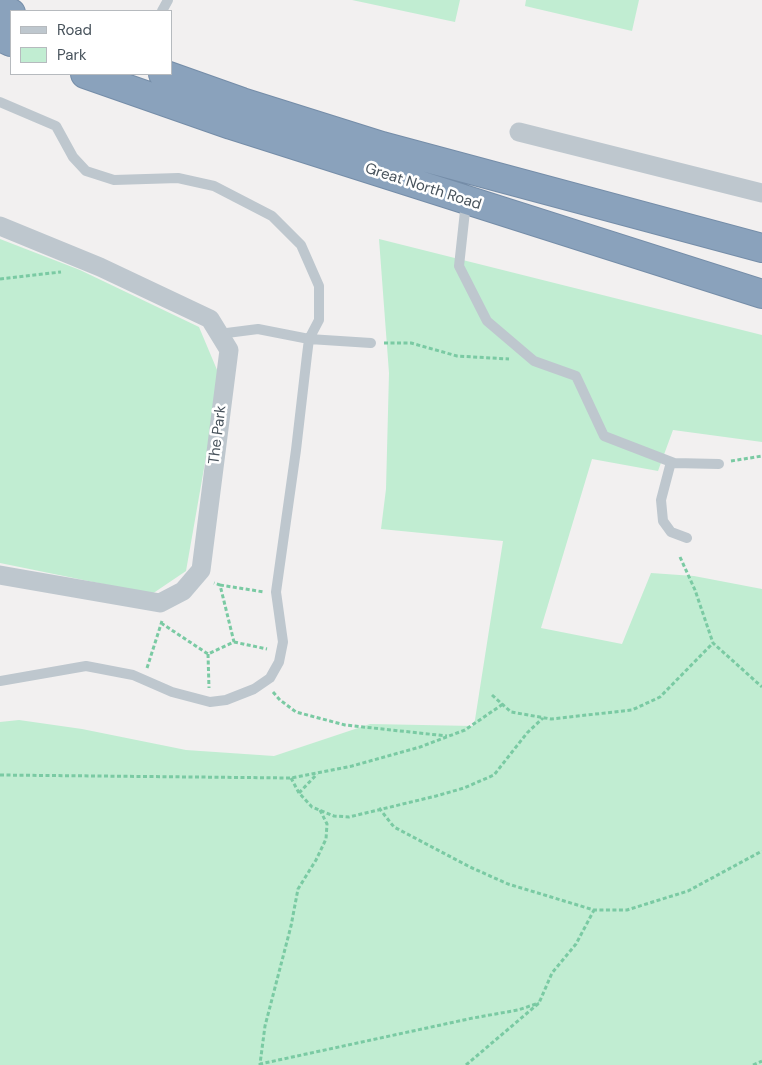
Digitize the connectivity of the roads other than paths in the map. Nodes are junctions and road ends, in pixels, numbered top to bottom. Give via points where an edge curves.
1 (88, 75) edge
2 (166, 75) edge
3 (0, 102) edge
4 (519, 132) dead end
5 (762, 193) edge
6 (466, 201) junction
7 (0, 226) edge
8 (762, 248) edge
9 (762, 294) edge
10 (219, 334) junction
11 (309, 340) junction
12 (371, 343) road end
13 (670, 462) junction
14 (719, 464) road end
15 (687, 538) dead end
16 (0, 575) edge
17 (0, 681) edge

1 - 6 highway, Great North Road
2 - 8 highway, Great North Road via 391,149
3 - 11 lane via 56,126 73,157 86,171 114,180 178,178 214,186 272,216 301,245 320,286 319,320
4 - 5 street
6 - 9 highway, Great North Road
6 - 13 lane via 458,266 487,321 534,361 576,376 604,436
7 - 10 street, The Park via 210,319
10 - 11 lane via 258,329
10 - 16 street, The Park via 229,350 201,570 183,591 160,603
11 - 12 lane
11 - 17 lane via 276,592 282,642 279,662 266,681 226,700 210,702 172,692 134,675 86,666
13 - 14 lane
13 - 15 lane via 661,500 663,521 671,532

